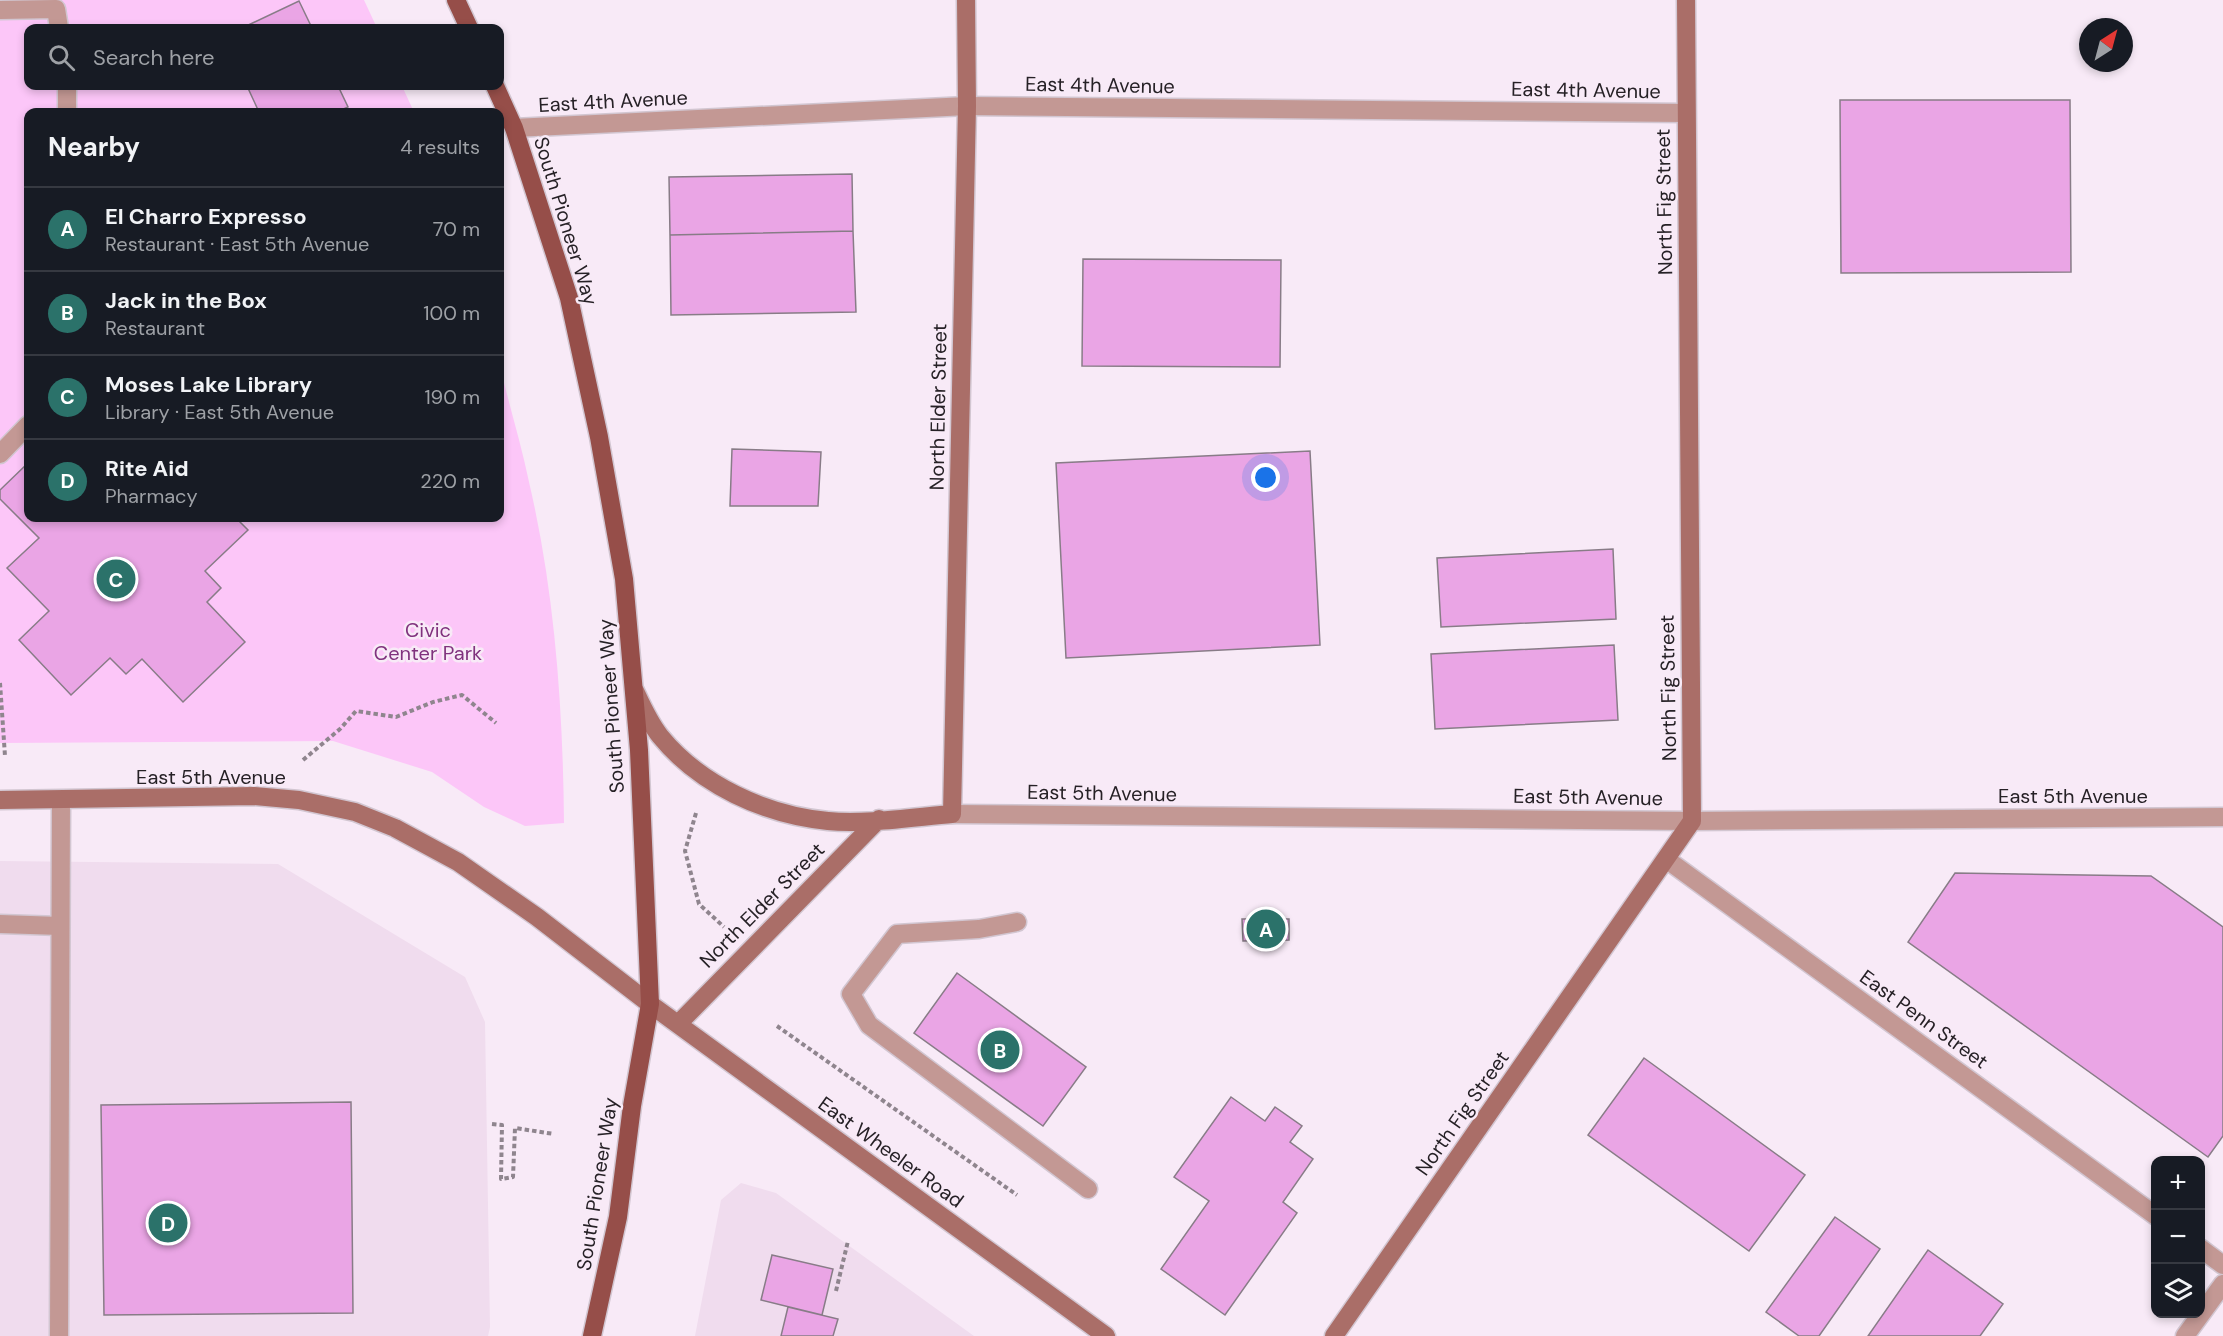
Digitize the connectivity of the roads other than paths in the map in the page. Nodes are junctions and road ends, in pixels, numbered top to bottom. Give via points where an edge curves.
1 (456, 0) edge
2 (966, 0) edge
3 (1686, 0) edge
4 (0, 10) edge
5 (58, 24) edge
6 (467, 24) edge
7 (67, 90) edge
8 (497, 90) edge
9 (967, 106) junction
10 (67, 108) edge
11 (1686, 113) junction
12 (514, 128) junction
13 (24, 428) edge
14 (0, 454) edge
15 (633, 687) junction
16 (0, 800) edge
17 (61, 800) junction
18 (952, 814) junction
19 (2223, 817) edge
20 (879, 819) junction
21 (1692, 821) junction
22 (1666, 859) junction
23 (1017, 922) dead end
24 (0, 924) edge
25 (60, 926) junction
26 (650, 1004) junction
27 (678, 1024) junction
28 (1088, 1189) dead end
29 (2151, 1212) edge
30 (2205, 1252) edge
31 (2223, 1265) edge
32 (2223, 1284) edge
33 (59, 1336) edge
34 (592, 1336) edge
35 (1106, 1336) edge
36 (1334, 1336) edge
37 (2185, 1336) edge

1 - 6 main road
2 - 9 street, North Elder Street
3 - 11 street, North Fig Street
4 - 5 street via 56,9
7 - 10 street
8 - 12 main road, South Pioneer Way
9 - 11 street, East 4th Avenue
9 - 12 street, East 4th Avenue
9 - 18 street, North Elder Street
11 - 21 street, North Fig Street
12 - 15 main road, South Pioneer Way via 569,298 594,414 624,579
13 - 14 street
15 - 20 street via 660,736 727,792 790,814 829,822
15 - 26 main road, South Pioneer Way
16 - 17 street, East 5th Avenue
17 - 25 street
17 - 26 street, East 5th Avenue via 254,796 299,800 355,812 458,862
18 - 20 street
18 - 21 street, East 5th Avenue
19 - 21 street, East 5th Avenue
20 - 27 street, North Elder Street
21 - 22 street, North Fig Street
22 - 29 street, East Penn Street
22 - 36 street, North Fig Street
23 - 28 street via 979,929 897,934 851,994 869,1025
24 - 25 street
25 - 33 street
26 - 27 street, East Wheeler Road
26 - 34 main road, South Pioneer Way via 618,1217
27 - 35 street, East Wheeler Road
30 - 31 street
32 - 37 street

